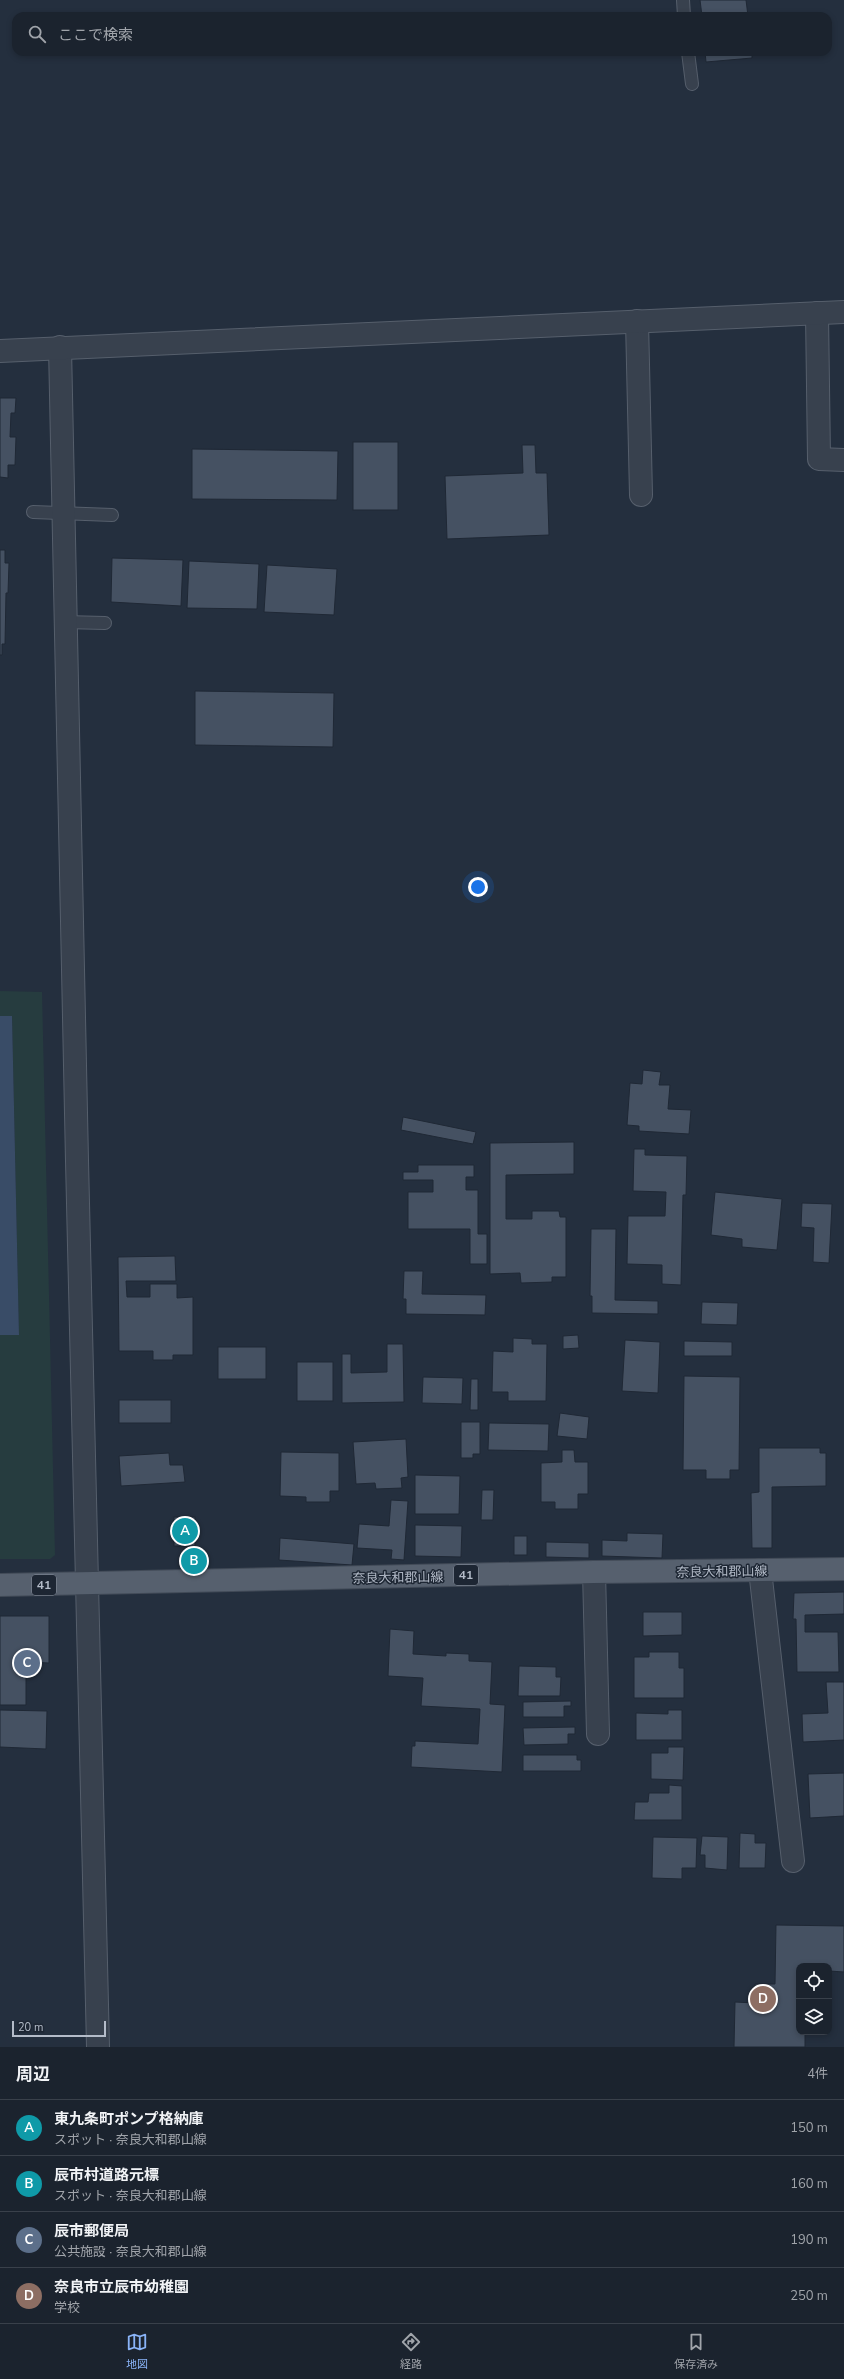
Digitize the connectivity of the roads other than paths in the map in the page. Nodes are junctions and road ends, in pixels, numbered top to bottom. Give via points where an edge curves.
1 (683, 0) edge
2 (684, 12) edge
3 (688, 56) edge
4 (692, 84) dead end
5 (844, 312) edge
6 (817, 313) junction
7 (637, 321) junction
8 (60, 347) junction
9 (0, 351) edge
10 (844, 460) edge
11 (641, 495) dead end
12 (33, 512) dead end
13 (63, 513) junction
14 (112, 515) dead end
15 (64, 622) junction
16 (106, 623) dead end
17 (844, 1569) edge
18 (760, 1570) junction
19 (594, 1572) junction
20 (88, 1585) junction
21 (0, 1586) edge
22 (598, 1734) dead end
23 (793, 1861) dead end
24 (98, 2047) edge

1 - 2 lane
3 - 4 lane
5 - 6 street
6 - 7 street
6 - 10 street via 819,459
7 - 8 street
7 - 11 street
8 - 9 street
8 - 13 street
12 - 13 lane
13 - 14 lane
13 - 15 street
15 - 16 lane
15 - 20 street
17 - 18 main road, 奈良大和郡山線 / 41
18 - 19 main road, 奈良大和郡山線 / 41
18 - 23 street
19 - 20 main road, 奈良大和郡山線 / 41
19 - 22 street
20 - 21 main road, 奈良大和郡山線 / 41
20 - 24 street

